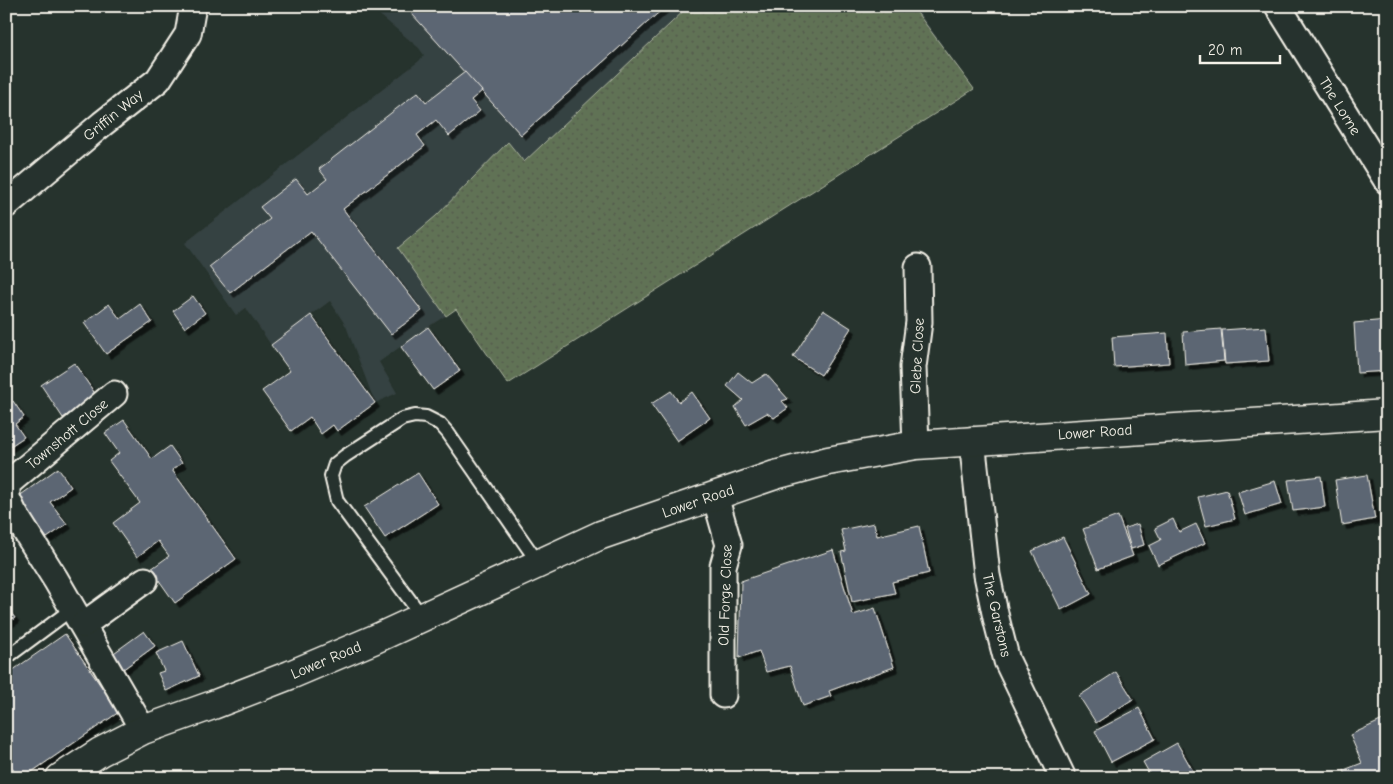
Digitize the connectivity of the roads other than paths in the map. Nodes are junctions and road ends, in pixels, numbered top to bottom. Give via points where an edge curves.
1 (193, 6) edge
2 (1278, 6) edge
3 (1387, 181) edge
4 (6, 205) edge
5 (918, 267) dead end
6 (114, 394) dead end
7 (1387, 414) edge
8 (972, 440) junction
9 (916, 445) junction
10 (715, 496) junction
11 (539, 564) junction
12 (145, 580) dead end
13 (78, 617) junction
14 (423, 618) junction
15 (6, 658) edge
16 (723, 695) dead end
17 (143, 730) junction
18 (1055, 776) edge
19 (60, 778) edge

1 - 4 street, Griffin Way via 188,34 158,80
2 - 3 street, The Lorne
5 - 9 street, Glebe Close via 919,322 913,367
6 - 13 street, Townshott Close via 6,484 7,498 14,514
7 - 8 street, Lower Road
8 - 9 street, Lower Road
8 - 18 street, The Garstons via 987,575 998,626 1008,661
9 - 10 street, Lower Road via 828,461
10 - 11 street, Lower Road via 601,535
10 - 16 street, Old Forge Close via 729,545 724,566
11 - 14 street, Lower Road
11 - 14 lane via 440,424 426,417 402,419 335,464 331,476 337,501
12 - 13 street
13 - 15 lane
13 - 17 street, Townshott Close
14 - 17 street, Lower Road via 290,675
17 - 19 street, Lower Road

